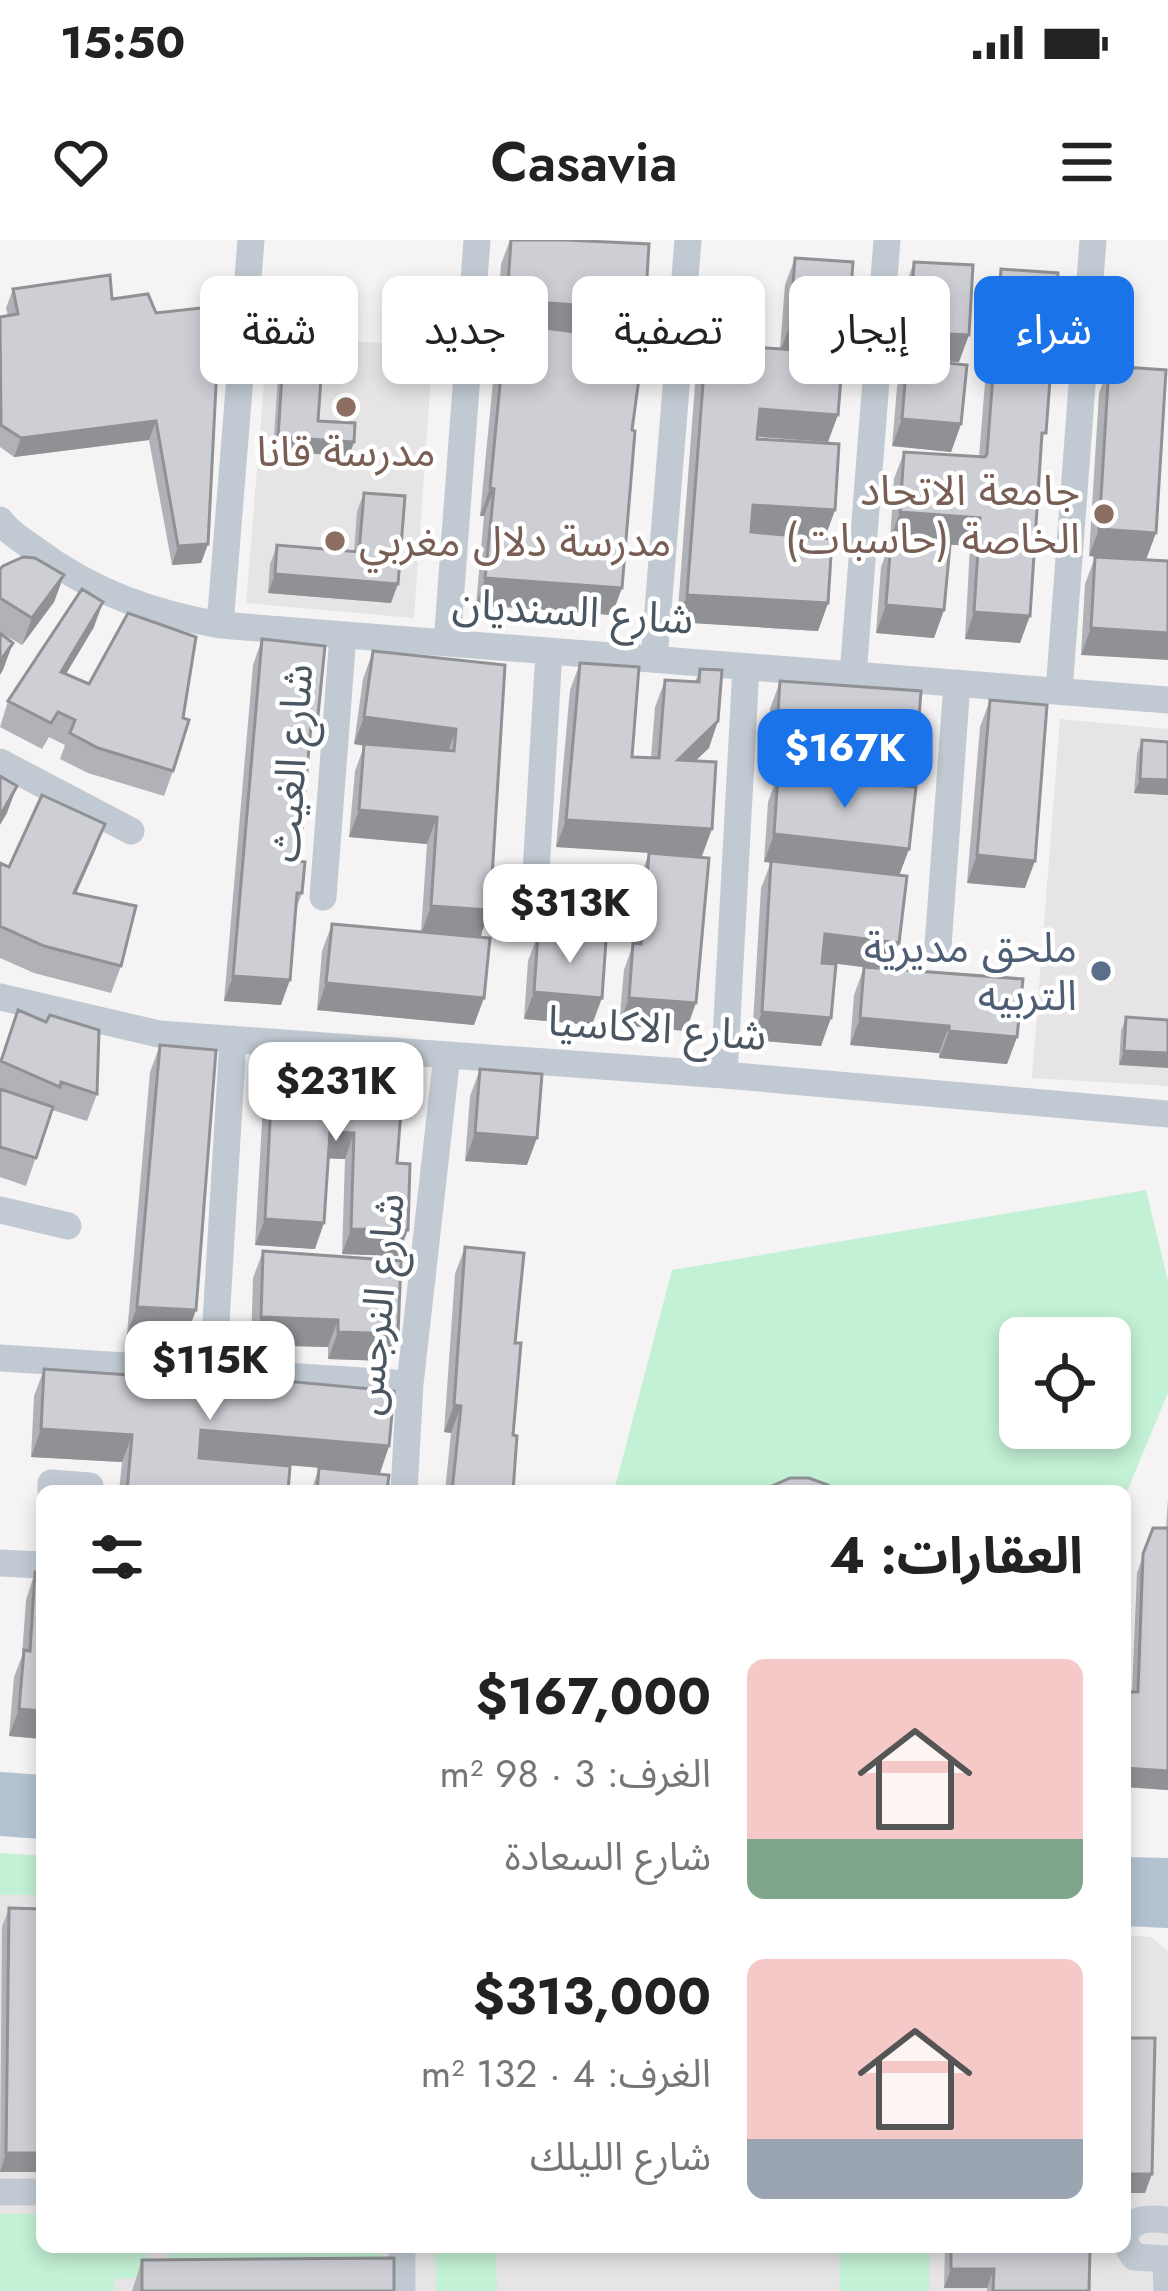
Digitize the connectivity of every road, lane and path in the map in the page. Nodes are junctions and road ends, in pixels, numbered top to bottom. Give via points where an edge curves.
1 (251, 240) edge
2 (477, 240) edge
3 (688, 240) edge
4 (887, 240) edge
5 (1094, 240) edge
6 (1, 526) edge
7 (220, 626) junction
8 (343, 635) junction
9 (447, 643) junction
10 (549, 651) junction
11 (654, 659) junction
12 (746, 667) junction
13 (853, 675) junction
14 (957, 683) junction
15 (1059, 691) junction
16 (1168, 700) edge
17 (0, 762) edge
18 (131, 831) dead end
19 (323, 897) dead end
20 (533, 923) dead end
21 (938, 946) dead end
22 (0, 997) edge
23 (233, 1039) junction
24 (447, 1055) junction
25 (724, 1075) junction
26 (1168, 1114) edge
27 (0, 1210) edge
28 (68, 1226) dead end
29 (0, 1358) edge
30 (213, 1372) junction
31 (410, 1384) junction
32 (404, 1485) edge
33 (0, 1563) edge
34 (36, 1565) edge
35 (0, 1790) edge
36 (36, 1793) edge
37 (0, 1818) edge
38 (36, 1821) edge
39 (1131, 1875) edge
40 (1168, 1876) edge
41 (1131, 1908) edge
42 (1168, 1910) edge
43 (0, 2192) edge
44 (36, 2192) edge
45 (1168, 2220) edge
46 (1131, 2227) edge
47 (1131, 2251) edge
48 (402, 2253) edge
49 (1167, 2259) edge
50 (402, 2291) edge
51 (1167, 2291) edge

1 - 7 street
2 - 9 street
3 - 11 street
4 - 13 street
5 - 15 street
6 - 7 street, شارع السنديان via 110,596
7 - 8 street, شارع السنديان
8 - 9 street, شارع السنديان
8 - 19 street, شارع الغيث
9 - 10 street, شارع السنديان
10 - 11 street, شارع السنديان
10 - 20 street
11 - 12 street, شارع السنديان
12 - 13 street, شارع السنديان
12 - 25 street
13 - 14 street, شارع السنديان
14 - 15 street, شارع السنديان
14 - 21 street
15 - 16 street, شارع السنديان
17 - 18 street
22 - 23 street, شارع الاكاسيا via 159,1034
23 - 24 street, شارع الاكاسيا
23 - 30 street
24 - 25 street, شارع الاكاسيا
24 - 31 street, شارع النرجس
25 - 26 street, شارع الاكاسيا
27 - 28 street
29 - 30 street
30 - 31 street
31 - 32 street, شارع النرجس
33 - 34 street
35 - 36 main road
37 - 38 main road
39 - 40 main road
41 - 42 main road
43 - 44 street
45 - 46 street
47 - 49 street
48 - 50 street
49 - 51 street

